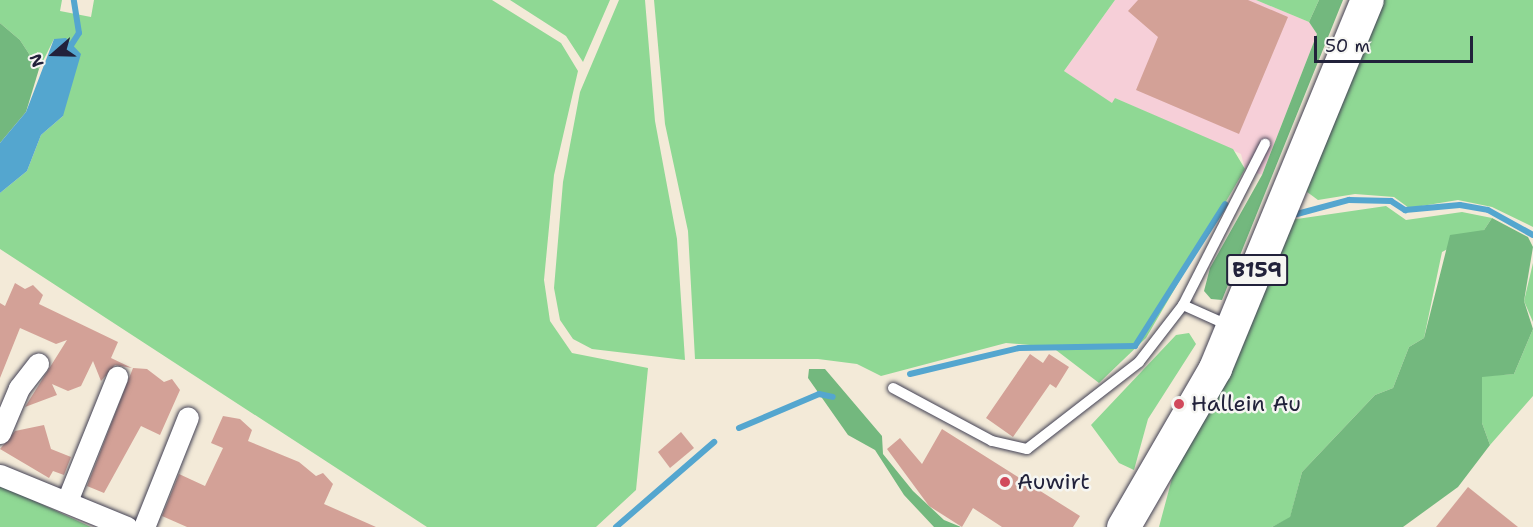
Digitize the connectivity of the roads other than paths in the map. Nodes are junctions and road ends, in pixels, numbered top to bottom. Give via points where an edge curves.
1 (1367, 0) edge
2 (1265, 144) dead end
3 (1184, 305) junction
4 (1233, 327) junction
5 (38, 364) dead end
6 (117, 377) dead end
7 (893, 388) dead end
8 (188, 417) dead end
9 (0, 433) edge
10 (0, 475) edge
11 (67, 501) junction
12 (127, 527) edge
13 (144, 527) edge
14 (1123, 527) edge

1 - 4 main road, B159
2 - 3 lane
3 - 4 lane
3 - 7 lane via 1139,362 1027,449 992,441
4 - 14 main road, B159 via 1192,413
5 - 9 street via 19,388
6 - 11 street
8 - 13 street
10 - 11 street
11 - 12 street

